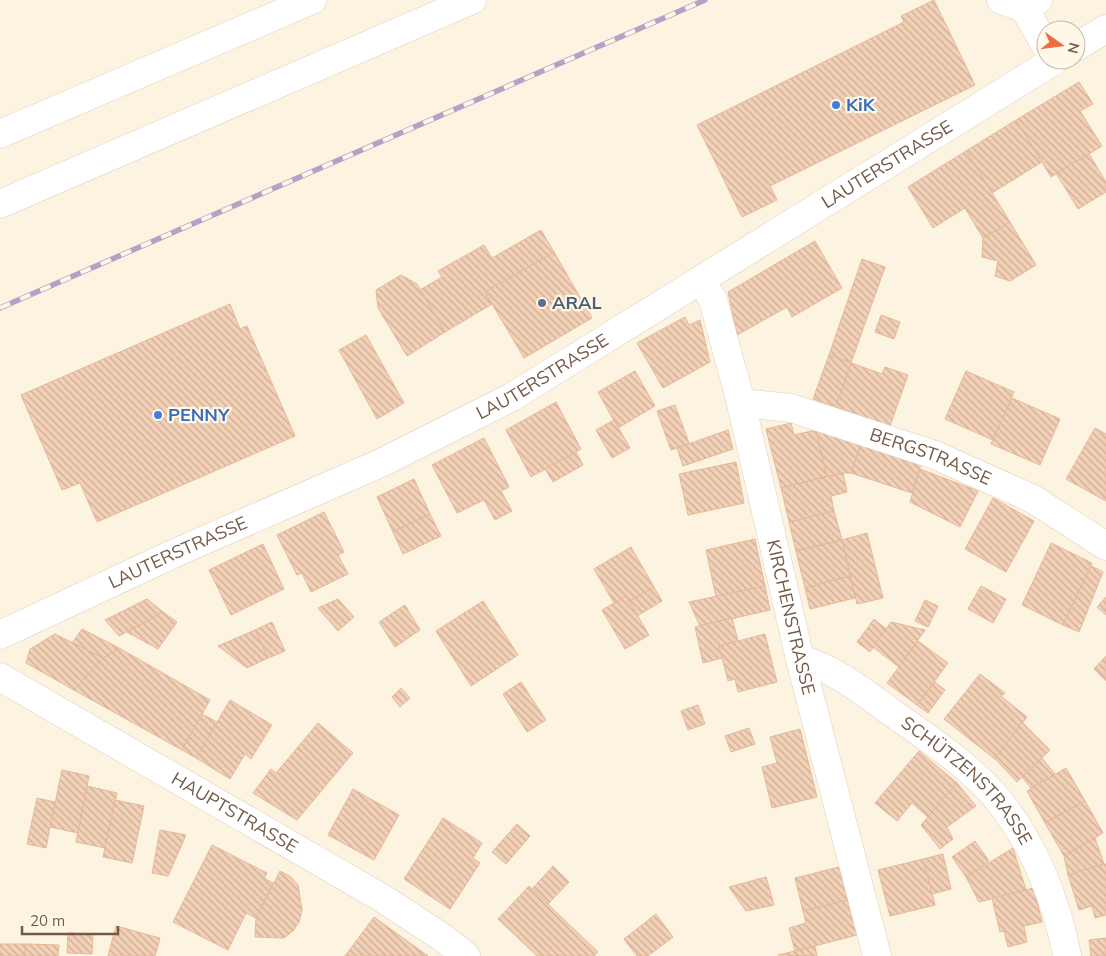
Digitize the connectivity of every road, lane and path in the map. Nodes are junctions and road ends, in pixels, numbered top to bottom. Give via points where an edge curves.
1 (312, 0) edge
2 (472, 0) edge
3 (1021, 3) edge
4 (1036, 29) edge
5 (1104, 34) edge
6 (1086, 42) edge
7 (1038, 70) edge
8 (0, 134) edge
9 (0, 204) edge
10 (701, 280) junction
11 (741, 402) junction
12 (1106, 546) edge
13 (0, 635) edge
14 (800, 659) junction
15 (0, 677) edge
16 (466, 956) edge
17 (877, 956) edge
18 (1067, 956) edge

1 - 8 street
2 - 9 street
3 - 4 street
5 - 6 street
7 - 10 street, LAUTERSTRASSE
10 - 11 street, KIRCHENSTRASSE via 713,300
10 - 13 street, LAUTERSTRASSE via 569,364 452,428
11 - 12 street, BERGSTRASSE via 791,408 935,455 1033,500
11 - 14 street, KIRCHENSTRASSE
14 - 17 street, KIRCHENSTRASSE
14 - 18 street, SCHÜTZENSTRASSE via 836,672 917,731 999,800 1021,832 1040,870 1054,906
15 - 16 street, HAUPTSTRASSE via 382,898

